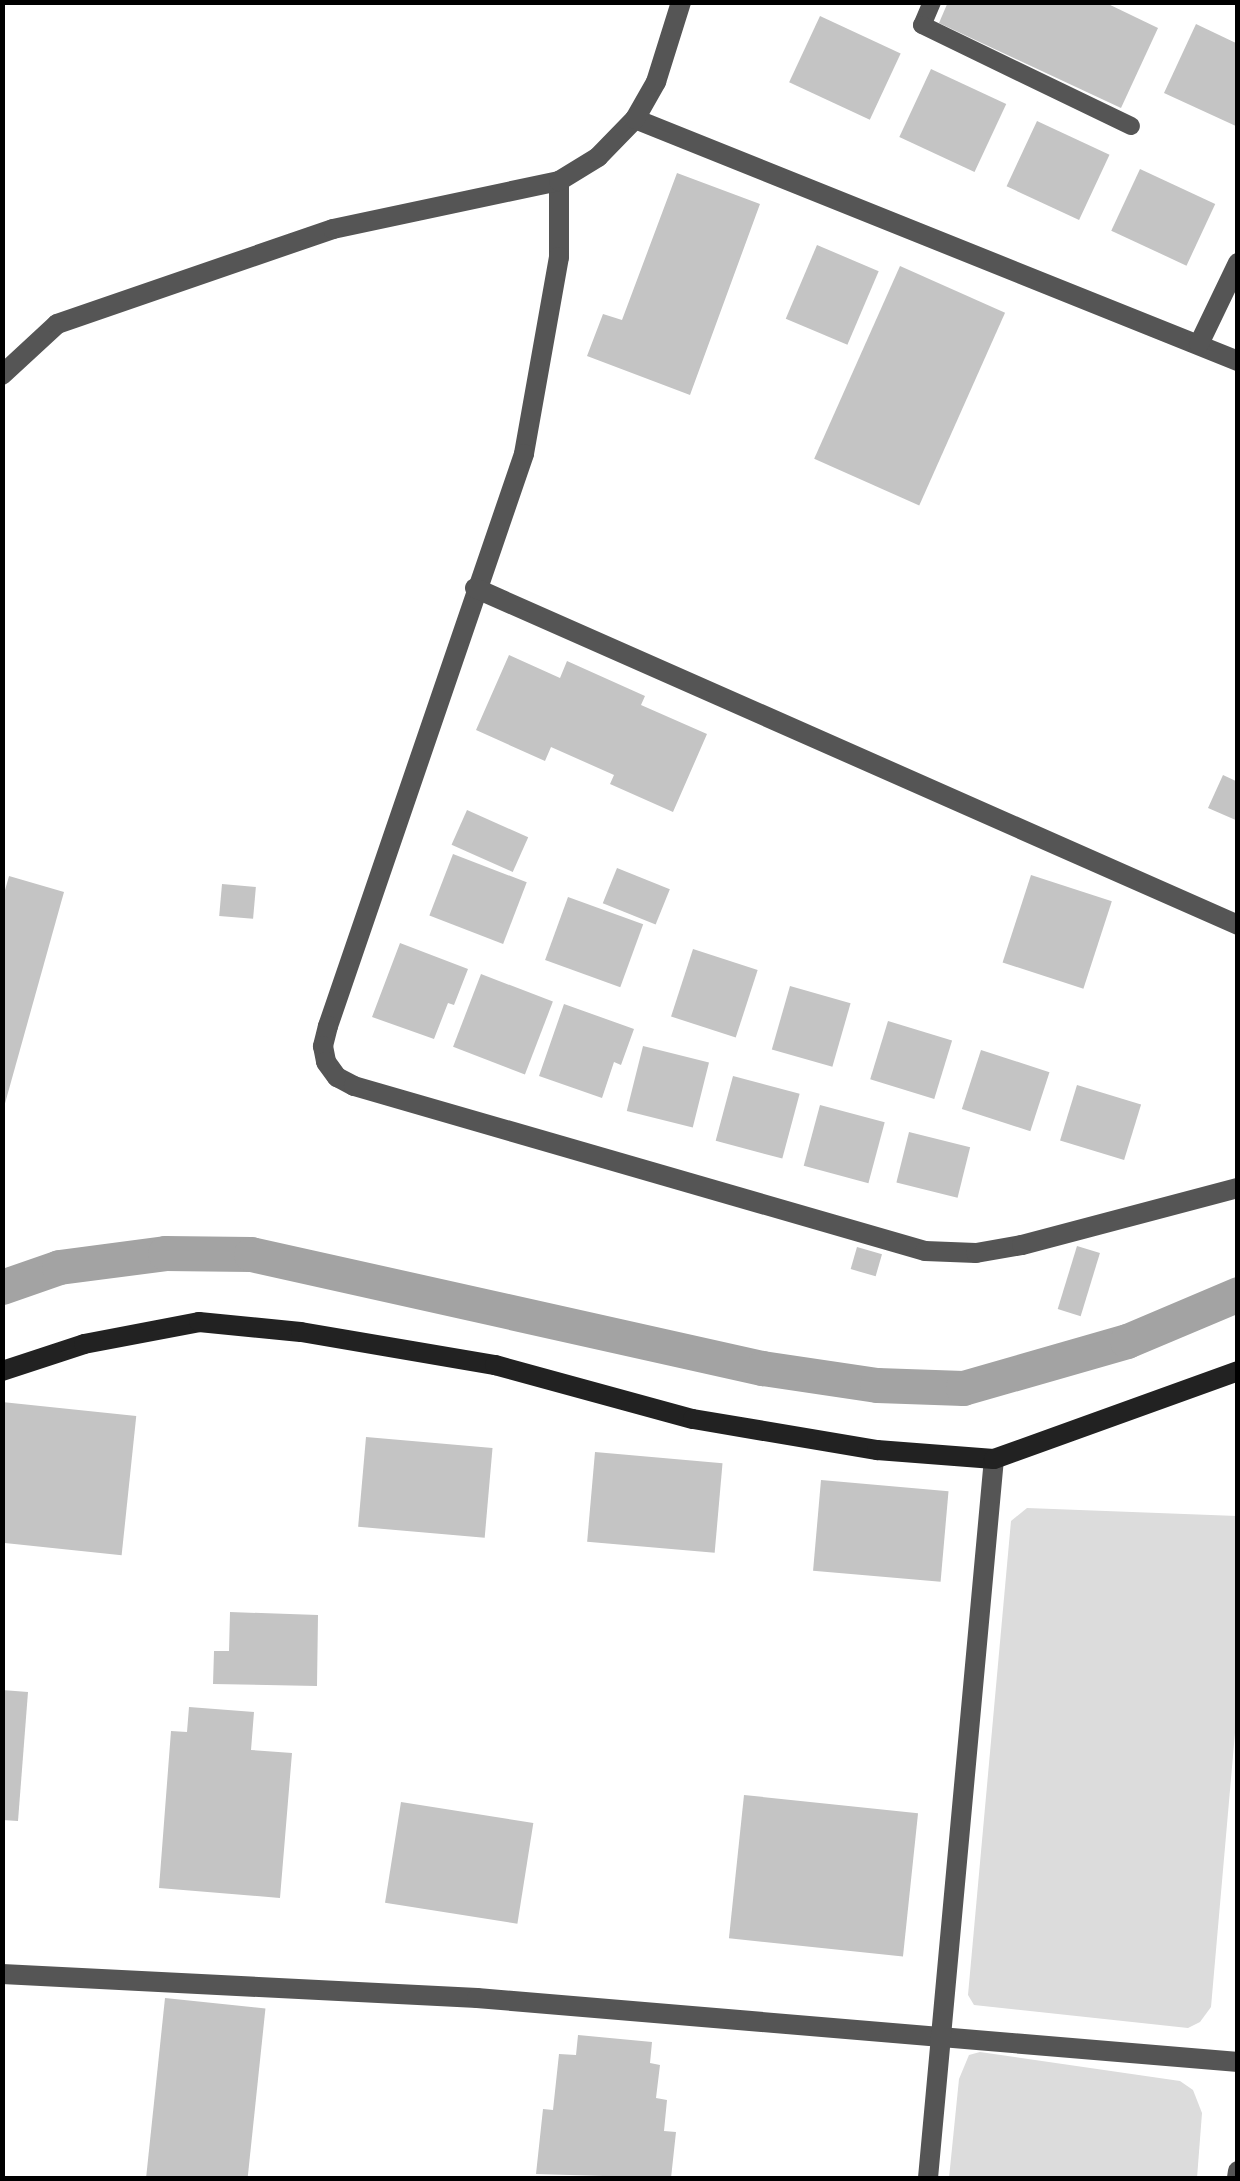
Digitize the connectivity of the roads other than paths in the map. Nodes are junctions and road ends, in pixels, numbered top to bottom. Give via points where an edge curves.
1 (681, 2) edge
2 (932, 2) edge
3 (634, 120) junction
4 (1131, 126) dead end
5 (559, 180) junction
6 (1238, 263) edge
7 (1199, 344) junction
8 (1238, 361) edge
9 (2, 375) edge
10 (475, 588) junction
11 (1238, 926) edge
12 (1238, 1188) edge
13 (2, 1370) edge
14 (1238, 1371) edge
15 (994, 1459) junction
16 (2, 1974) edge
17 (942, 2034) junction
18 (1238, 2062) edge
19 (1238, 2171) edge
20 (928, 2178) edge
21 (1237, 2178) edge

1 - 3 street via 656,82
2 - 4 lane via 922,24
3 - 5 street via 598,157
3 - 7 street
5 - 9 street via 333,228 57,324
5 - 10 street via 559,258 524,454
6 - 7 street
7 - 8 street
10 - 11 street
10 - 12 street via 328,1026 323,1046 337,1077 925,1251 976,1253 1022,1245
13 - 15 street via 84,1344 198,1322 302,1332 495,1365 712,1422 878,1450
14 - 15 street
15 - 17 street
16 - 17 street via 477,1998
17 - 18 street
17 - 20 street
19 - 21 street

